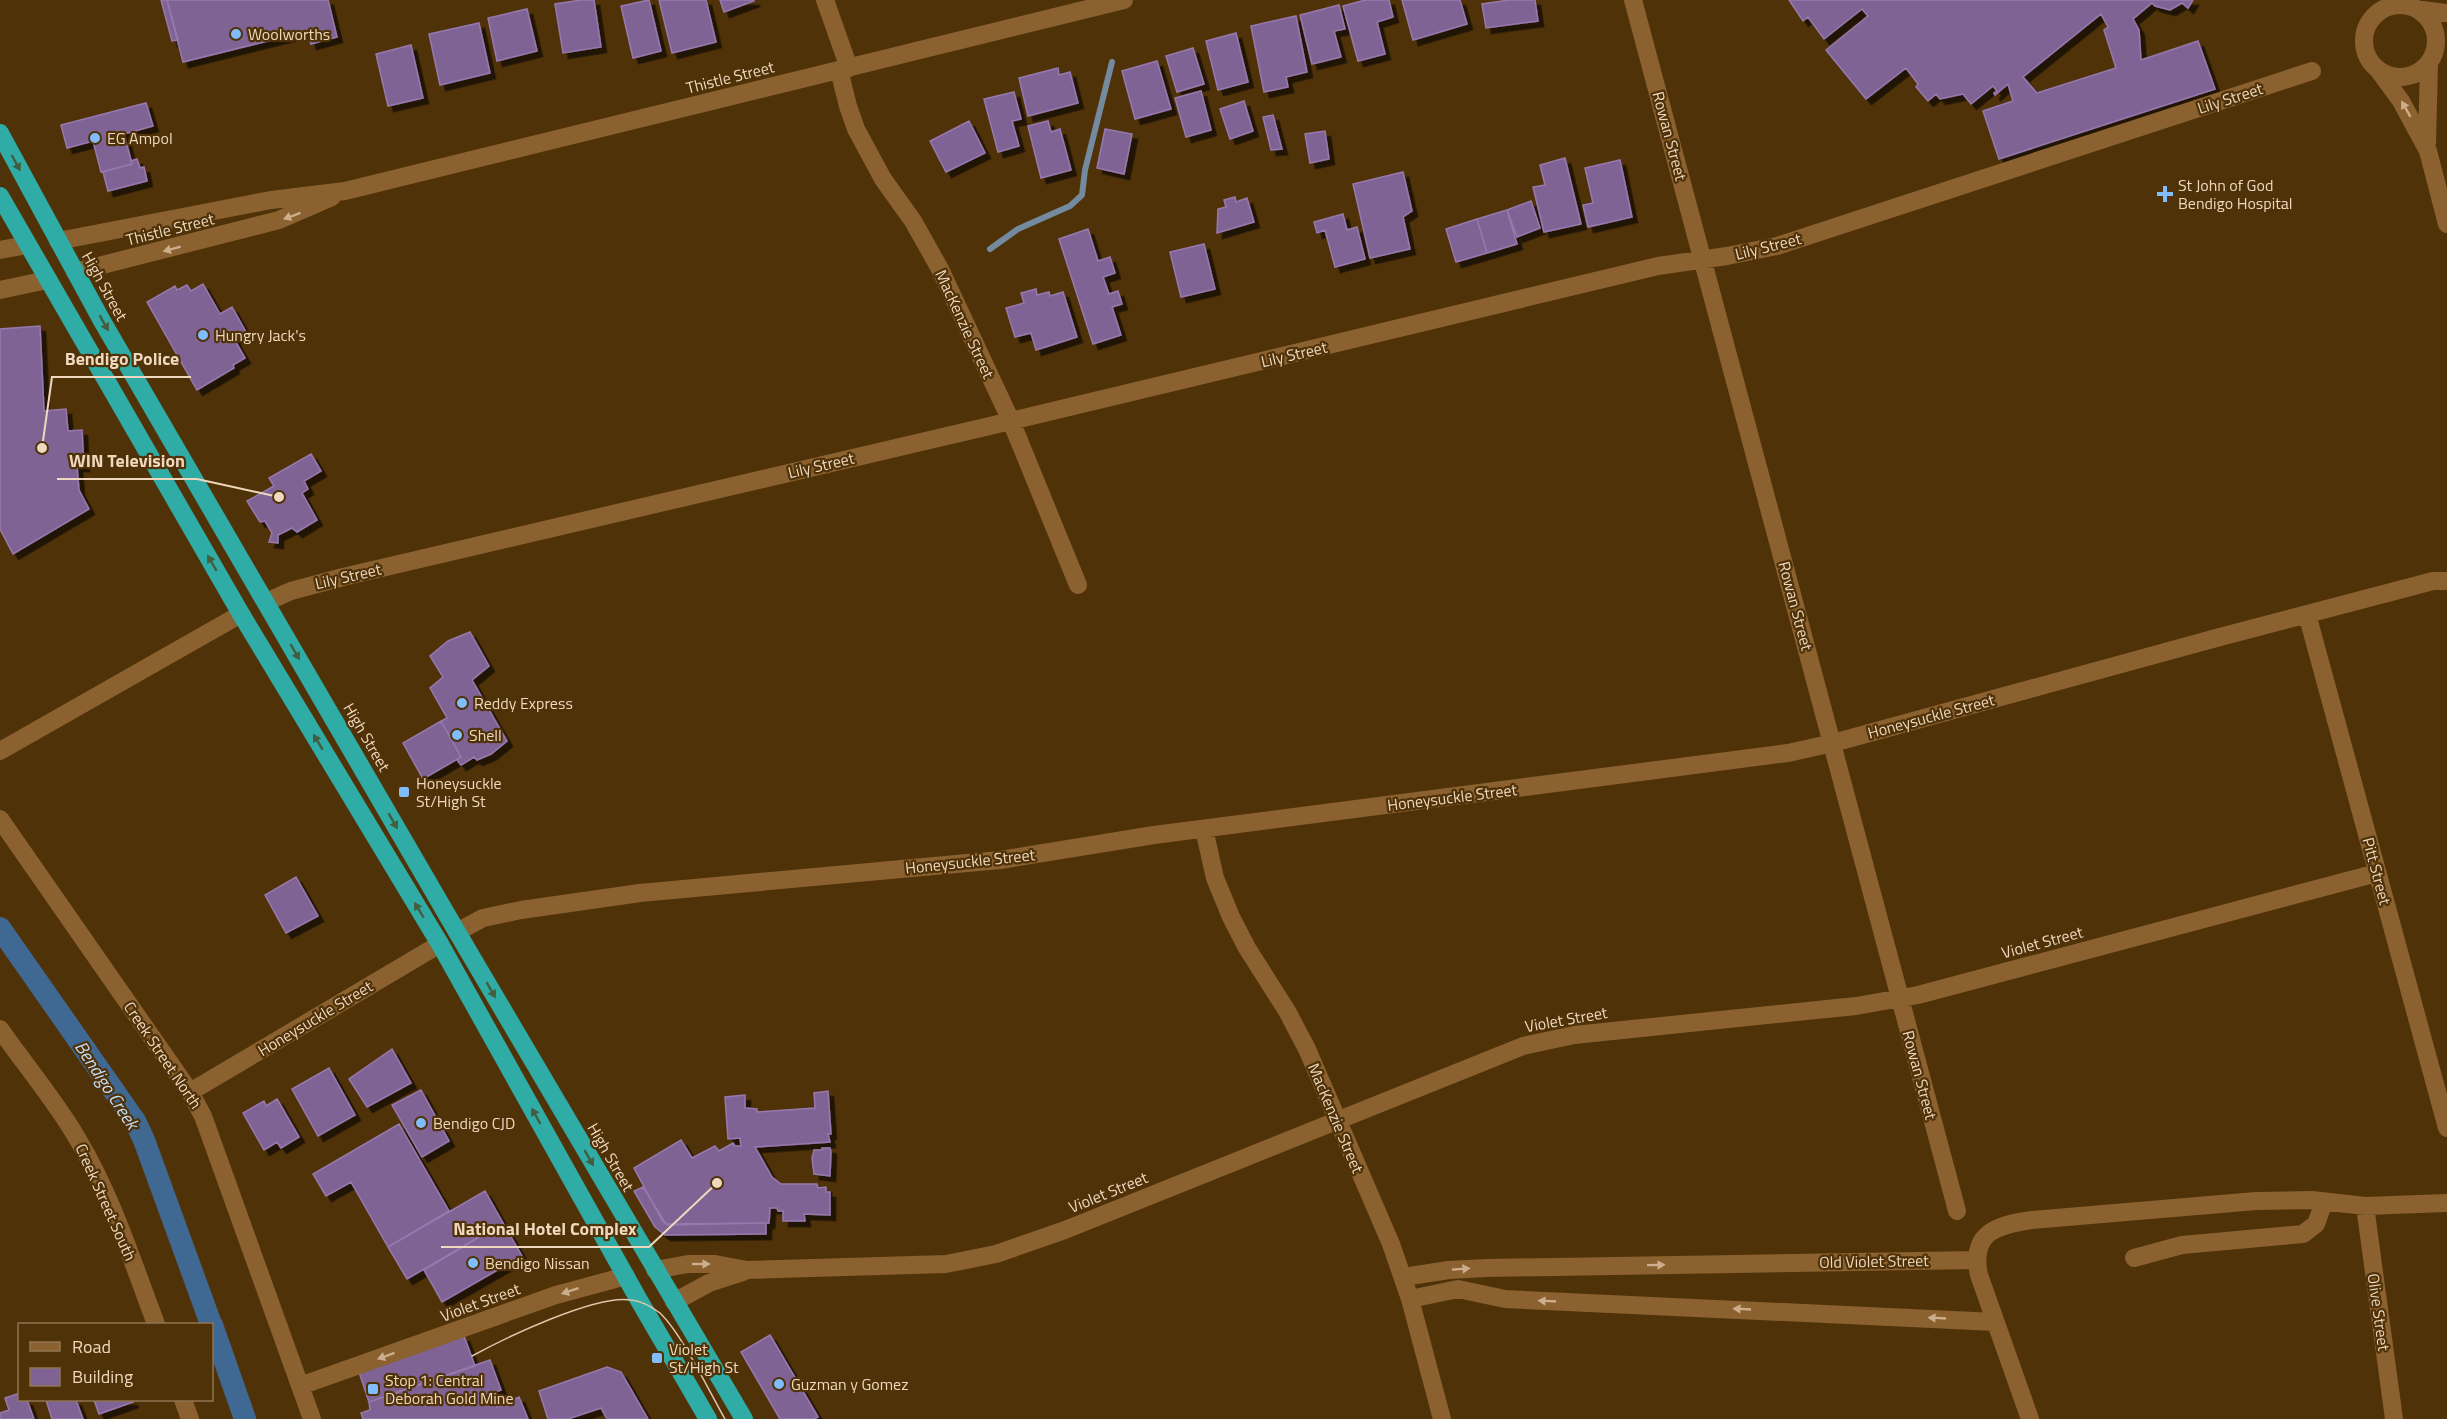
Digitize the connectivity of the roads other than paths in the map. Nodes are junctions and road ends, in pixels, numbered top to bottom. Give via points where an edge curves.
1 (825, 0) edge
2 (1124, 0) edge
3 (1633, 0) edge
4 (2368, 0) edge
5 (2418, 6) edge
6 (2447, 13) edge
7 (2366, 29) junction
8 (2437, 53) edge
9 (844, 69) junction
10 (2378, 70) junction
11 (2312, 71) dead end
12 (0, 133) edge
13 (2428, 151) junction
14 (345, 191) junction
15 (0, 196) edge
16 (2447, 224) edge
17 (58, 241) junction
18 (27, 245) junction
19 (0, 250) edge
20 (1703, 260) junction
21 (75, 272) junction
22 (47, 280) junction
23 (0, 290) edge
24 (1011, 421) junction
25 (2442, 579) edge
26 (1078, 585) dead end
27 (266, 602) junction
28 (241, 614) junction
29 (2307, 614) junction
30 (1833, 743) junction
31 (0, 751) edge
32 (0, 819) edge
33 (1204, 829) junction
34 (2377, 873) junction
35 (457, 932) junction
36 (440, 944) junction
37 (1900, 998) junction
38 (0, 1029) edge
39 (190, 1092) junction
40 (1338, 1122) junction
41 (2447, 1128) edge
42 (2324, 1202) junction
43 (2447, 1203) edge
44 (2365, 1206) junction
45 (1957, 1211) dead end
46 (2134, 1258) dead end
47 (1977, 1260) junction
48 (655, 1270) junction
49 (747, 1270) junction
50 (626, 1276) junction
51 (1403, 1277) junction
52 (1410, 1299) junction
53 (674, 1302) junction
54 (649, 1317) junction
55 (1995, 1322) junction
56 (156, 1323) edge
57 (300, 1386) junction
58 (183, 1401) edge
59 (190, 1419) edge
60 (312, 1419) edge
61 (708, 1419) edge
62 (744, 1419) edge
63 (1442, 1419) edge
64 (2030, 1419) edge
65 (2394, 1419) edge

1 - 9 street, MacKenzie Street
2 - 9 street, Thistle Street
3 - 20 street, Rowan Street
4 - 7 street
5 - 6 street
5 - 7 street via 2403,4 2380,10
5 - 8 street via 2435,31
7 - 10 street via 2366,51
8 - 10 street via 2421,71 2410,76 2388,75
8 - 13 street
9 - 14 street, Thistle Street
9 - 24 street, MacKenzie Street via 848,106 861,139 926,242
13 -> 10 street via 2402,101
11 - 20 street, Lily Street via 1777,246
12 -> 17 highway, High Street
13 - 16 street
14 - 17 street, Thistle Street via 271,200
14 -> 21 street, Thistle Street via 279,220
15 - 18 highway
17 - 18 highway, Thistle Street
17 - 21 highway, High Street
18 - 19 street, Thistle Street
18 - 22 highway
20 - 24 street, Lily Street via 1658,266
20 - 30 street, Rowan Street
21 - 22 highway, Thistle Street
21 -> 27 highway, High Street
22 - 23 street, Thistle Street
28 -> 22 highway
24 - 26 street, MacKenzie Street
24 - 27 street, Lily Street via 343,577
25 - 29 street, Honeysuckle Street
27 - 28 highway
27 -> 35 highway, High Street
28 - 31 street
36 -> 28 highway
29 - 30 street, Honeysuckle Street
29 - 34 street, Pitt Street
30 - 33 street, Honeysuckle Street via 1775,755
30 - 37 street, Rowan Street
32 - 39 street, Creek Street North
33 - 35 street, Honeysuckle Street via 1000,860 629,894 510,912 481,919
33 - 40 street, MacKenzie Street via 1215,878 1231,917 1295,1026
34 - 37 street, Violet Street
34 - 41 street, Pitt Street
35 - 36 highway
35 -> 48 highway, High Street
36 - 39 street, Honeysuckle Street
50 -> 36 highway
37 - 40 street, Violet Street via 1549,1039 1496,1056
37 - 45 street, Rowan Street
38 - 56 street, Creek Street South via 89,1158
39 - 57 street, Creek Street North via 203,1116
40 - 49 street, Violet Street via 996,1254 914,1266
40 - 51 street, MacKenzie Street
42 - 44 street
42 - 46 street via 2316,1224 2303,1234 2182,1245
42 - 47 street via 2230,1202 2009,1223 1984,1237
43 - 44 street
44 - 65 street, Olive Street
51 -> 47 street, Old Violet Street via 1486,1268
47 - 55 street
48 -> 49 street, Violet Street via 688,1264
48 - 50 highway, Violet Street
48 - 53 highway, High Street
49 - 53 street, Violet Street via 709,1283
50 - 54 highway
50 -> 57 street, Violet Street via 556,1295
51 - 52 street, MacKenzie Street
55 -> 52 street via 1506,1299 1458,1289
52 - 63 street, MacKenzie Street
53 - 54 highway, Violet Street
53 - 62 highway, High Street
54 - 61 highway
55 - 64 street
57 - 60 street, Creek Street North
58 - 59 street

